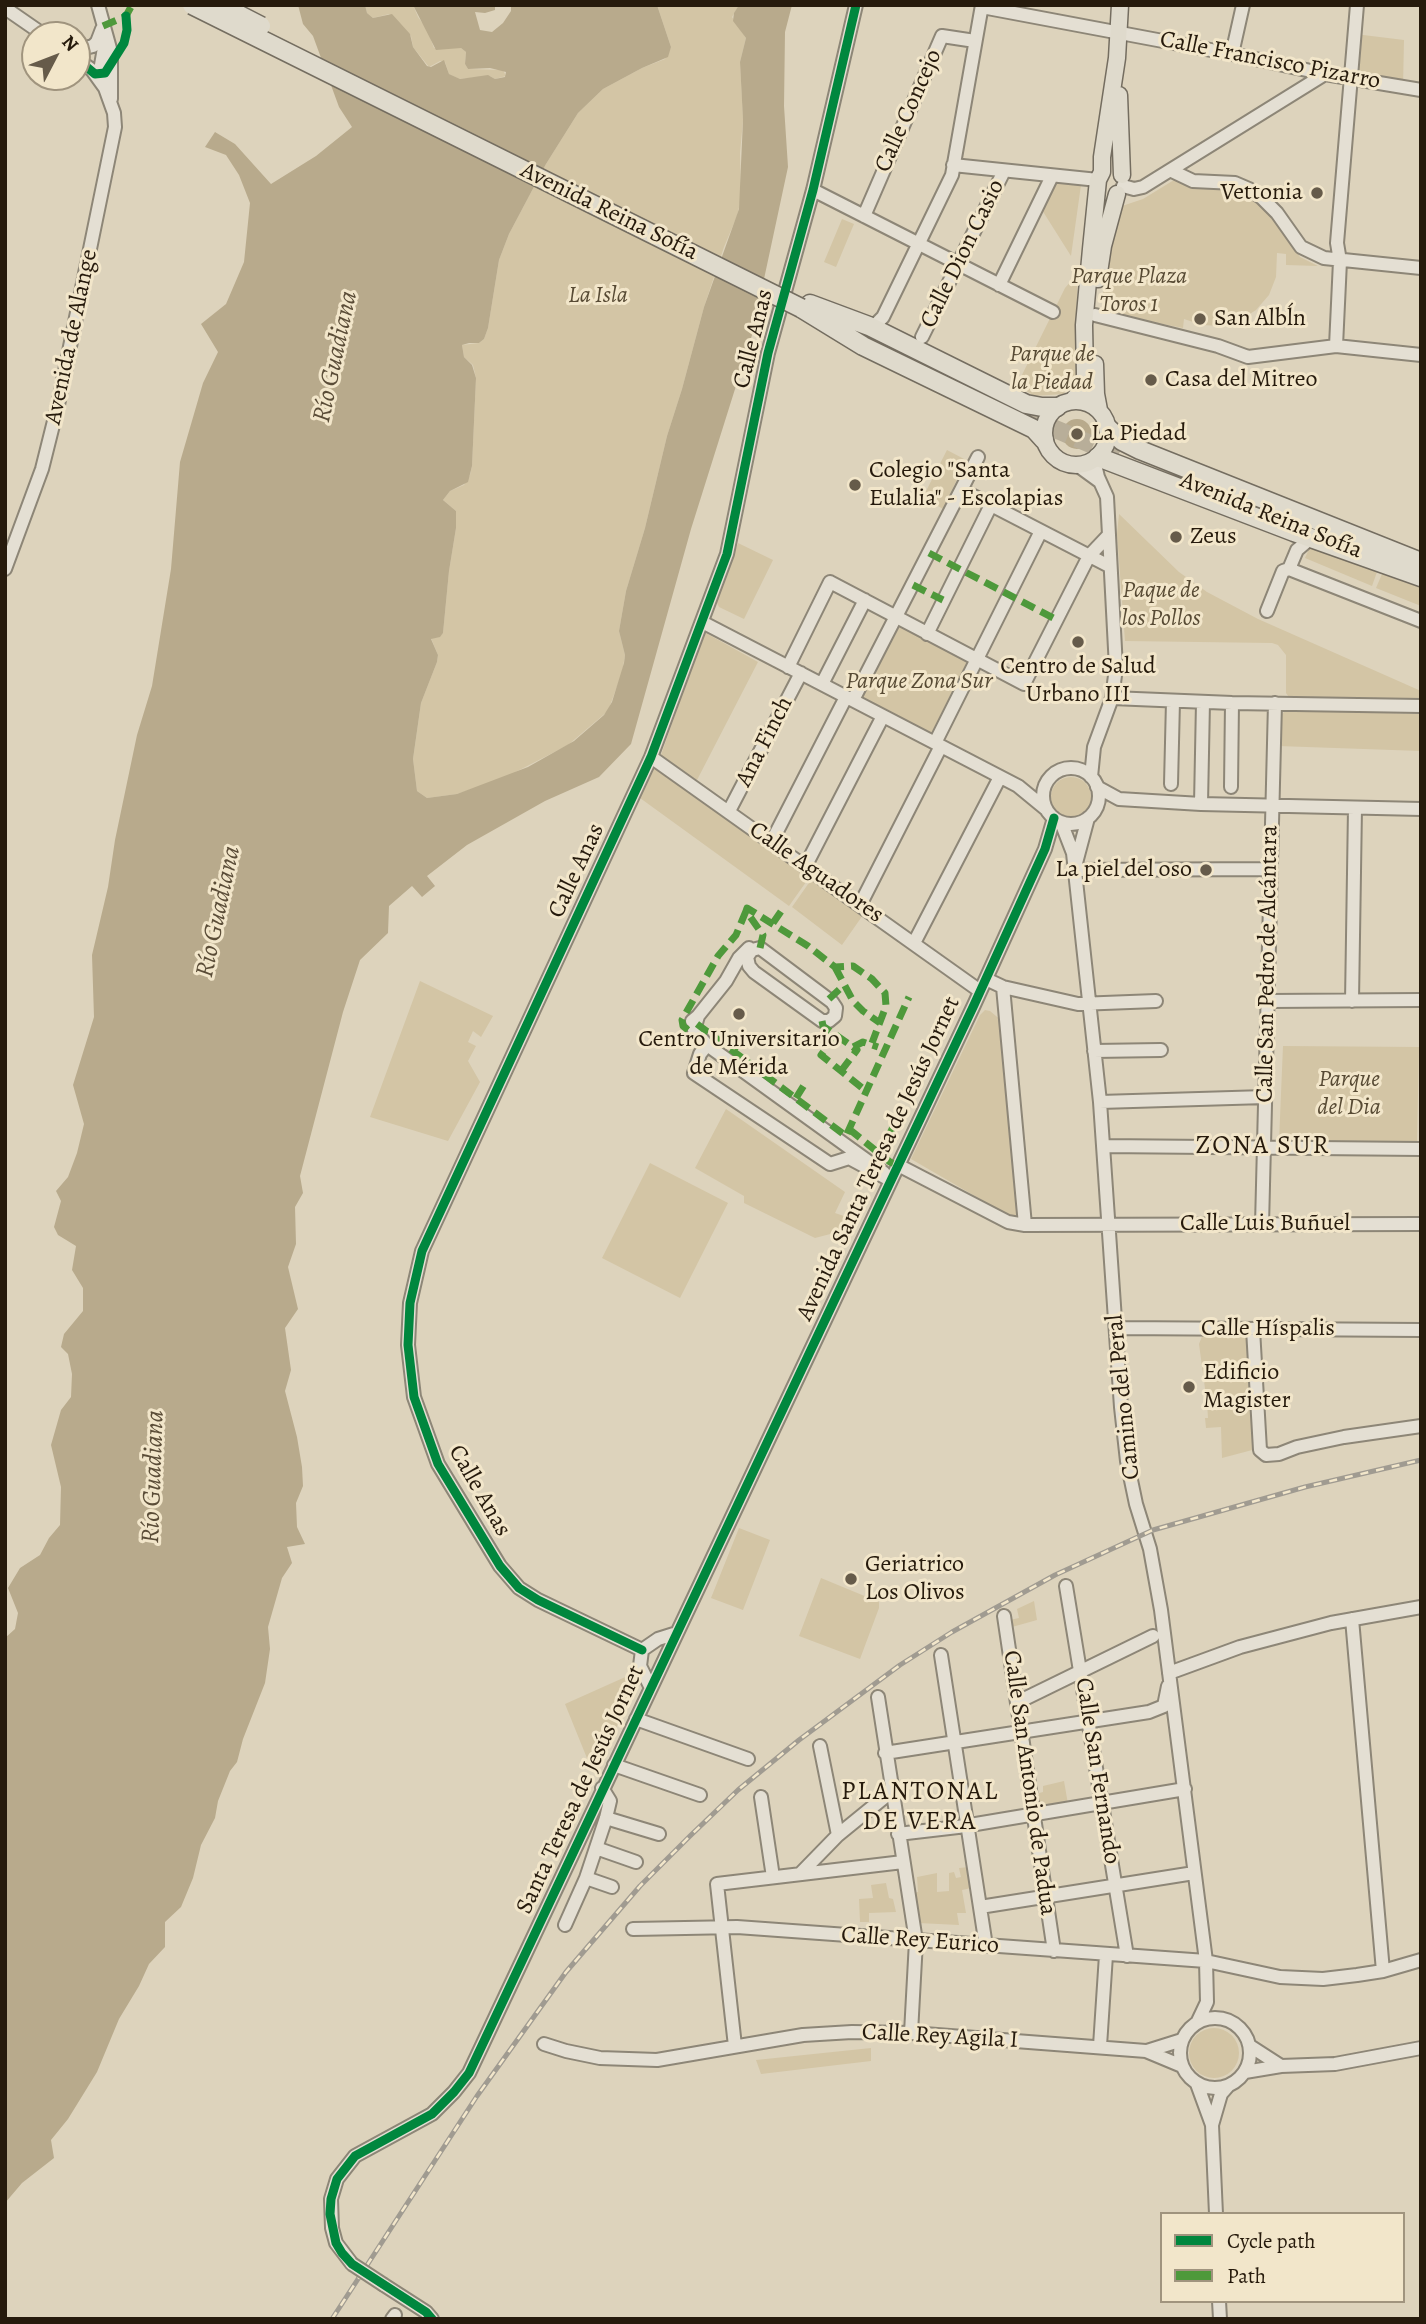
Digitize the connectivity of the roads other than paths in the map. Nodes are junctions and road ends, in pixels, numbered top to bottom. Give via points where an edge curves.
1 (98, 5) edge
2 (192, 5) edge
3 (220, 5) edge
4 (856, 5) edge
5 (1120, 5) edge
6 (1243, 5) edge
7 (1357, 5) edge
8 (982, 6) edge
9 (5, 8) edge
10 (24, 21) edge
11 (105, 30) junction
12 (1119, 33) junction
13 (975, 41) junction
14 (91, 46) edge
15 (1232, 54) junction
16 (1117, 58) junction
17 (112, 62) junction
18 (91, 71) edge
19 (1325, 74) junction
20 (99, 77) junction
21 (1352, 78) junction
22 (1421, 90) edge
23 (111, 100) junction
24 (953, 165) junction
25 (1004, 171) junction
26 (1172, 171) junction
27 (1052, 176) junction
28 (1100, 180) junction
29 (1121, 185) junction
30 (813, 191) junction
31 (864, 216) junction
32 (918, 244) junction
33 (1340, 261) junction
34 (958, 264) junction
35 (1421, 268) edge
36 (999, 285) junction
37 (802, 305) junction
38 (1053, 312) dead end
39 (1095, 315) junction
40 (869, 326) junction
41 (922, 337) dead end
42 (1336, 345) junction
43 (1421, 355) edge
44 (1065, 404) junction
45 (1099, 410) junction
46 (1028, 414) tunnel mouth
47 (1108, 428) junction
48 (1044, 440) junction
49 (978, 457) dead end
50 (1096, 458) junction
51 (1077, 465) junction
52 (1101, 484) junction
53 (962, 489) junction
54 (991, 505) junction
55 (1041, 531) junction
56 (1107, 537) junction
57 (1295, 541) junction
58 (1089, 556) junction
59 (1421, 563) edge
60 (1110, 566) junction
61 (5, 569) edge
62 (1289, 569) junction
63 (1421, 576) edge
64 (865, 600) junction
65 (1267, 611) dead end
66 (897, 618) junction
67 (1421, 621) edge
68 (702, 622) junction
69 (927, 634) junction
70 (976, 660) junction
71 (788, 667) junction
72 (801, 673) junction
73 (822, 684) junction
74 (1112, 698) junction
75 (849, 699) junction
76 (1173, 701) junction
77 (1203, 702) junction
78 (1232, 703) junction
79 (1275, 703) junction
80 (1421, 706) edge
81 (883, 716) junction
82 (938, 744) junction
83 (1094, 747) junction
84 (651, 757) junction
85 (1072, 768) junction
86 (1000, 777) junction
87 (1047, 782) junction
88 (1094, 782) junction
89 (1171, 784) dead end
90 (1018, 786) junction
91 (1231, 787) dead end
92 (1119, 799) junction
93 (1201, 804) junction
94 (1271, 806) junction
95 (1355, 808) junction
96 (1421, 809) edge
97 (729, 811) junction
98 (1092, 813) junction
99 (1060, 821) junction
100 (772, 841) junction
101 (1045, 849) junction
102 (806, 866) junction
103 (1270, 869) junction
104 (1075, 870) junction
105 (860, 905) junction
106 (914, 943) junction
107 (756, 948) junction
108 (752, 970) junction
109 (726, 981) junction
110 (983, 985) junction
111 (1003, 987) junction
112 (1421, 1000) edge
113 (1156, 1001) dead end
114 (1269, 1001) junction
115 (1352, 1001) junction
116 (1089, 1003) junction
117 (704, 1050) junction
118 (1161, 1050) dead end
119 (1094, 1051) junction
120 (1265, 1097) junction
121 (1100, 1102) junction
122 (846, 1146) junction
123 (1103, 1146) junction
124 (1263, 1147) junction
125 (1421, 1149) edge
126 (843, 1160) junction
127 (898, 1166) junction
128 (890, 1180) junction
129 (1110, 1224) junction
130 (1421, 1224) edge
131 (1024, 1225) junction
132 (1262, 1225) junction
133 (1116, 1328) junction
134 (1253, 1329) junction
135 (1421, 1330) edge
136 (1421, 1426) edge
137 (733, 1514) joint
138 (1066, 1586) dead end
139 (1421, 1607) edge
140 (1004, 1616) dead end
141 (1352, 1619) junction
142 (677, 1633) junction
143 (1153, 1636) dead end
144 (642, 1650) junction
145 (941, 1655) dead end
146 (1082, 1671) junction
147 (1170, 1678) junction
148 (651, 1688) junction
149 (878, 1697) dead end
150 (1018, 1702) junction
151 (636, 1718) junction
152 (1089, 1722) junction
153 (1021, 1732) junction
154 (956, 1743) junction
155 (820, 1746) dead end
156 (886, 1753) junction
157 (748, 1759) dead end
158 (614, 1765) junction
159 (602, 1788) junction
160 (1185, 1789) junction
161 (892, 1791) junction
162 (700, 1795) dead end
163 (761, 1797) dead end
164 (1102, 1804) junction
165 (1034, 1815) junction
166 (606, 1818) junction
167 (968, 1825) junction
168 (659, 1834) dead end
169 (898, 1834) junction
170 (838, 1835) junction
171 (596, 1848) junction
172 (636, 1862) dead end
173 (902, 1862) junction
174 (1194, 1872) junction
175 (800, 1874) junction
176 (773, 1877) junction
177 (586, 1878) junction
178 (1116, 1885) junction
179 (612, 1887) dead end
180 (1046, 1897) junction
181 (980, 1907) junction
182 (565, 1925) dead end
183 (720, 1926) junction
184 (633, 1929) dead end
185 (916, 1941) junction
186 (986, 1946) junction
187 (1054, 1951) junction
188 (1106, 1955) junction
189 (1127, 1956) junction
190 (1421, 1960) edge
191 (1206, 1961) junction
192 (1383, 1971) junction
193 (1208, 1996) junction
194 (1225, 2019) junction
195 (1198, 2021) junction
196 (911, 2033) junction
197 (1182, 2040) junction
198 (544, 2044) dead end
199 (735, 2046) junction
200 (1100, 2046) junction
201 (1250, 2046) junction
202 (1421, 2048) edge
203 (1146, 2051) junction
204 (1182, 2066) junction
205 (1281, 2066) junction
206 (1245, 2072) junction
207 (1197, 2084) junction
208 (1228, 2086) junction
209 (1212, 2125) junction
210 (1216, 2212) edge
211 (432, 2319) edge

1 - 11 street, Avenida de Alange
2 - 37 highway, Avenida Reina Sofía, bridge
3 - 37 highway, Avenida Reina Sofía, bridge
4 - 30 street, Calle Anas
5 - 12 main road
6 - 15 street
7 - 21 street
8 - 12 street, Calle Francisco Pizarro
8 - 13 street
9 - 10 street
11 - 14 street
11 - 17 street, Avenida de Alange
11 - 20 street, Avenida de Alange
12 - 15 street, Calle Francisco Pizarro
12 - 16 main road
13 - 24 street
13 - 31 street, Calle Concejo via 942,36
15 - 19 street, Calle Francisco Pizarro
16 - 28 main road
16 - 29 main road
17 - 20 street
17 - 23 street, Avenida de Alange
18 - 20 street
19 - 21 street, Calle Francisco Pizarro
19 - 26 street
20 - 23 street, Avenida de Alange
21 - 22 street, Calle Francisco Pizarro
21 - 33 street via 1337,243
23 - 61 street, Avenida de Alange via 115,127 58,405 42,469
24 - 25 street
24 - 32 street
25 - 27 street
25 - 34 street, Calle Dion Casio
26 - 29 street via 1143,187
26 - 33 street via 1193,181 1235,183 1249,190 1277,213 1301,247
27 - 28 street
27 - 36 street
28 - 29 main road via 1104,194
28 - 29 main road via 1115,170
28 - 44 main road via 1084,325 1085,376 1082,390
29 - 39 main road via 1103,246
30 - 31 street
30 - 68 street, Calle Anas via 768,353 727,554
31 - 32 street
32 - 34 street
32 - 40 street via 883,317
33 - 35 street
33 - 42 street
34 - 36 street
34 - 41 street, Calle Dion Casio
36 - 38 street
37 - 40 highway
37 - 46 highway, Avenida Reina Sofía
37 - 48 highway via 863,346 1034,429
39 - 42 street via 1248,357
39 - 45 main road
40 - 44 highway via 1026,404
42 - 43 street
44 - 45 main road via 1082,401
44 - 48 main road via 1046,421
45 - 47 main road
47 - 50 main road via 1107,444
47 - 59 highway via 1140,450
48 - 51 main road via 1060,461
49 - 53 street
50 - 51 main road
50 - 52 street
50 - 57 highway
51 - 52 street
52 - 56 street via 1107,497
53 - 54 street
53 - 66 street
54 - 55 street
54 - 69 street
55 - 58 street
55 - 70 street
56 - 58 street
56 - 60 street
57 - 62 street, Avenida Reina Sofía
57 - 63 highway via 1311,538
58 - 60 street
58 - 70 street via 1024,684
59 - 63 highway, Avenida Reina Sofía via 1121,455
60 - 74 street
62 - 65 street, Avenida Reina Sofía via 1283,571
62 - 67 street, Avenida Reina Sofía
64 - 66 street
64 - 71 street via 830,582
64 - 73 street
66 - 69 street
66 - 75 street
68 - 71 street
68 - 84 street, Calle Anas
69 - 70 street
70 - 82 street
71 - 72 street
72 - 73 street
72 - 97 street, Ana Finch
73 - 75 street
74 - 76 street
74 - 83 street
75 - 81 street
75 - 100 street
76 - 77 street
76 - 89 street
77 - 78 street
77 - 93 street
78 - 79 street
78 - 91 street
79 - 80 street
79 - 94 street, Calle San Pedro de Alcántara
81 - 82 street
81 - 102 street
82 - 86 street
82 - 105 street
83 - 85 street
83 - 88 street
84 - 97 street, Calle Aguadores
84 - 144 street, Calle Anas via 422,1251 410,1303 408,1345 414,1397 438,1464 500,1566 519,1588 538,1600
85 - 87 street via 1057,772
85 - 88 street via 1085,772
86 - 90 street
86 - 106 street
87 - 90 street
87 - 99 street via 1043,796
88 - 92 street
88 - 98 street via 1099,799
90 - 99 street
92 - 93 street
92 - 98 street
93 - 94 street
94 - 95 street
94 - 103 street, Calle San Pedro de Alcántara
95 - 96 street
95 - 115 street
97 - 100 street, Calle Aguadores
98 - 99 street
98 - 104 street, Camino del Peral
99 - 101 street, Avenida Santa Teresa de Jesús Jornet
99 - 101 street, Avenida Santa Teresa de Jesús Jornet
99 - 104 street, Camino del Peral
100 - 102 street, Calle Aguadores
101 - 110 street, Avenida Santa Teresa de Jesús Jornet
102 - 105 street, Calle Aguadores
103 - 104 street
103 - 114 street, Calle San Pedro de Alcántara
104 - 116 street, Camino del Peral
105 - 106 street, Calle Aguadores
106 - 110 street, Calle Aguadores
107 - 108 street via 747,957
107 - 108 street via 832,1002 835,1016 822,1021
107 - 109 street via 746,950
108 - 109 street
109 - 117 street via 698,1016 694,1030
110 - 111 street, Calle Aguadores
110 - 127 street, Avenida Santa Teresa de Jesús Jornet
111 - 116 street, Calle Aguadores
111 - 131 street
112 - 115 street
113 - 116 street, Calle Aguadores
114 - 115 street
114 - 120 street, Calle San Pedro de Alcántara
116 - 119 street, Camino del Peral
117 - 122 street
117 - 126 street via 694,1073 830,1164
118 - 119 street
119 - 121 street, Camino del Peral
120 - 121 street
120 - 124 street, Calle San Pedro de Alcántara
121 - 123 street, Camino del Peral
122 - 126 street
122 - 128 street
123 - 124 street
123 - 129 street, Camino del Peral
124 - 125 street
124 - 132 street, Calle San Pedro de Alcántara
126 - 128 street via 849,1158
127 - 128 street, Avenida Santa Teresa de Jesús Jornet
127 - 131 street via 1008,1222
128 - 137 street, Avenida Santa Teresa de Jesús Jornet
129 - 131 street, Calle Luis Buñuel
129 - 132 street, Calle Luis Buñuel
129 - 133 street, Camino del Peral
130 - 132 street, Calle Luis Buñuel
133 - 134 street, Calle Híspalis
133 - 147 street, Camino del Peral via 1127,1461 1153,1564
134 - 135 street, Calle Híspalis
134 - 136 street via 1260,1450 1266,1455
137 - 142 street, Santa Teresa de Jesús Jornet
138 - 146 street, Calle San Fernando
139 - 141 street
140 - 150 street, Calle San Antonio de Padua
141 - 147 street via 1240,1647
141 - 192 street
142 - 144 street
142 - 148 street, Santa Teresa de Jesús Jornet
143 - 146 street
144 - 148 street via 640,1666
145 - 154 street
146 - 150 street
146 - 152 street, Calle San Fernando
147 - 152 street via 1164,1706 1157,1710
147 - 160 street, Camino del Peral
148 - 151 street, Santa Teresa de Jesús Jornet
149 - 156 street
150 - 153 street, Calle San Antonio de Padua
151 - 157 street
151 - 158 street, Santa Teresa de Jesús Jornet
152 - 153 street
152 - 164 street, Calle San Fernando
153 - 154 street
153 - 165 street, Calle San Antonio de Padua
154 - 156 street
154 - 167 street
155 - 170 street
156 - 161 street
158 - 159 street, Santa Teresa de Jesús Jornet
158 - 162 street
159 - 166 street via 610,1801
159 - 211 street, Santa Teresa de Jesús Jornet, bridge via 468,2073 422,2121 355,2156 340,2172 331,2199 336,2243 352,2264
160 - 164 street
160 - 174 street, Camino del Peral
161 - 169 street
161 - 170 street
163 - 176 street
164 - 165 street
164 - 178 street, Calle San Fernando
165 - 167 street
165 - 180 street, Calle San Antonio de Padua
166 - 168 street
166 - 171 street
167 - 169 street
167 - 181 street
169 - 173 street
170 - 175 street
171 - 172 street
171 - 177 street
173 - 175 street
173 - 185 street
174 - 178 street
174 - 191 street, Camino del Peral
175 - 176 street
176 - 183 street via 717,1884
177 - 179 street
177 - 182 street
178 - 180 street
178 - 189 street, Calle San Fernando
180 - 181 street
180 - 187 street, Calle San Antonio de Padua
181 - 186 street
183 - 184 street, Calle Rey Eurico
183 - 185 street, Calle Rey Eurico
183 - 199 street
185 - 186 street, Calle Rey Eurico
185 - 196 street
186 - 187 street, Calle Rey Eurico
187 - 188 street, Calle Rey Eurico
188 - 189 street, Calle Rey Eurico
188 - 200 street
189 - 191 street, Calle Rey Eurico
190 - 192 street, Calle Rey Eurico
191 - 192 street, Calle Rey Eurico via 1280,1977 1323,1979
191 - 193 street, Camino del Peral
193 - 194 street
193 - 195 street
194 - 195 street
194 - 201 street via 1238,2027
195 - 197 street
196 - 199 street, Calle Rey Agila I via 803,2035
196 - 200 street, Calle Rey Agila I
197 - 203 street, Calle Rey Agila I
197 - 204 street
198 - 199 street, Calle Rey Agila I via 600,2058 630,2060 679,2058
200 - 203 street, Calle Rey Agila I
201 - 205 street
201 - 206 street
202 - 205 street via 1335,2064
203 - 204 street, Calle Rey Agila I
204 - 207 street
205 - 206 street
206 - 208 street
207 - 208 street
207 - 209 street
208 - 209 street
209 - 210 street

